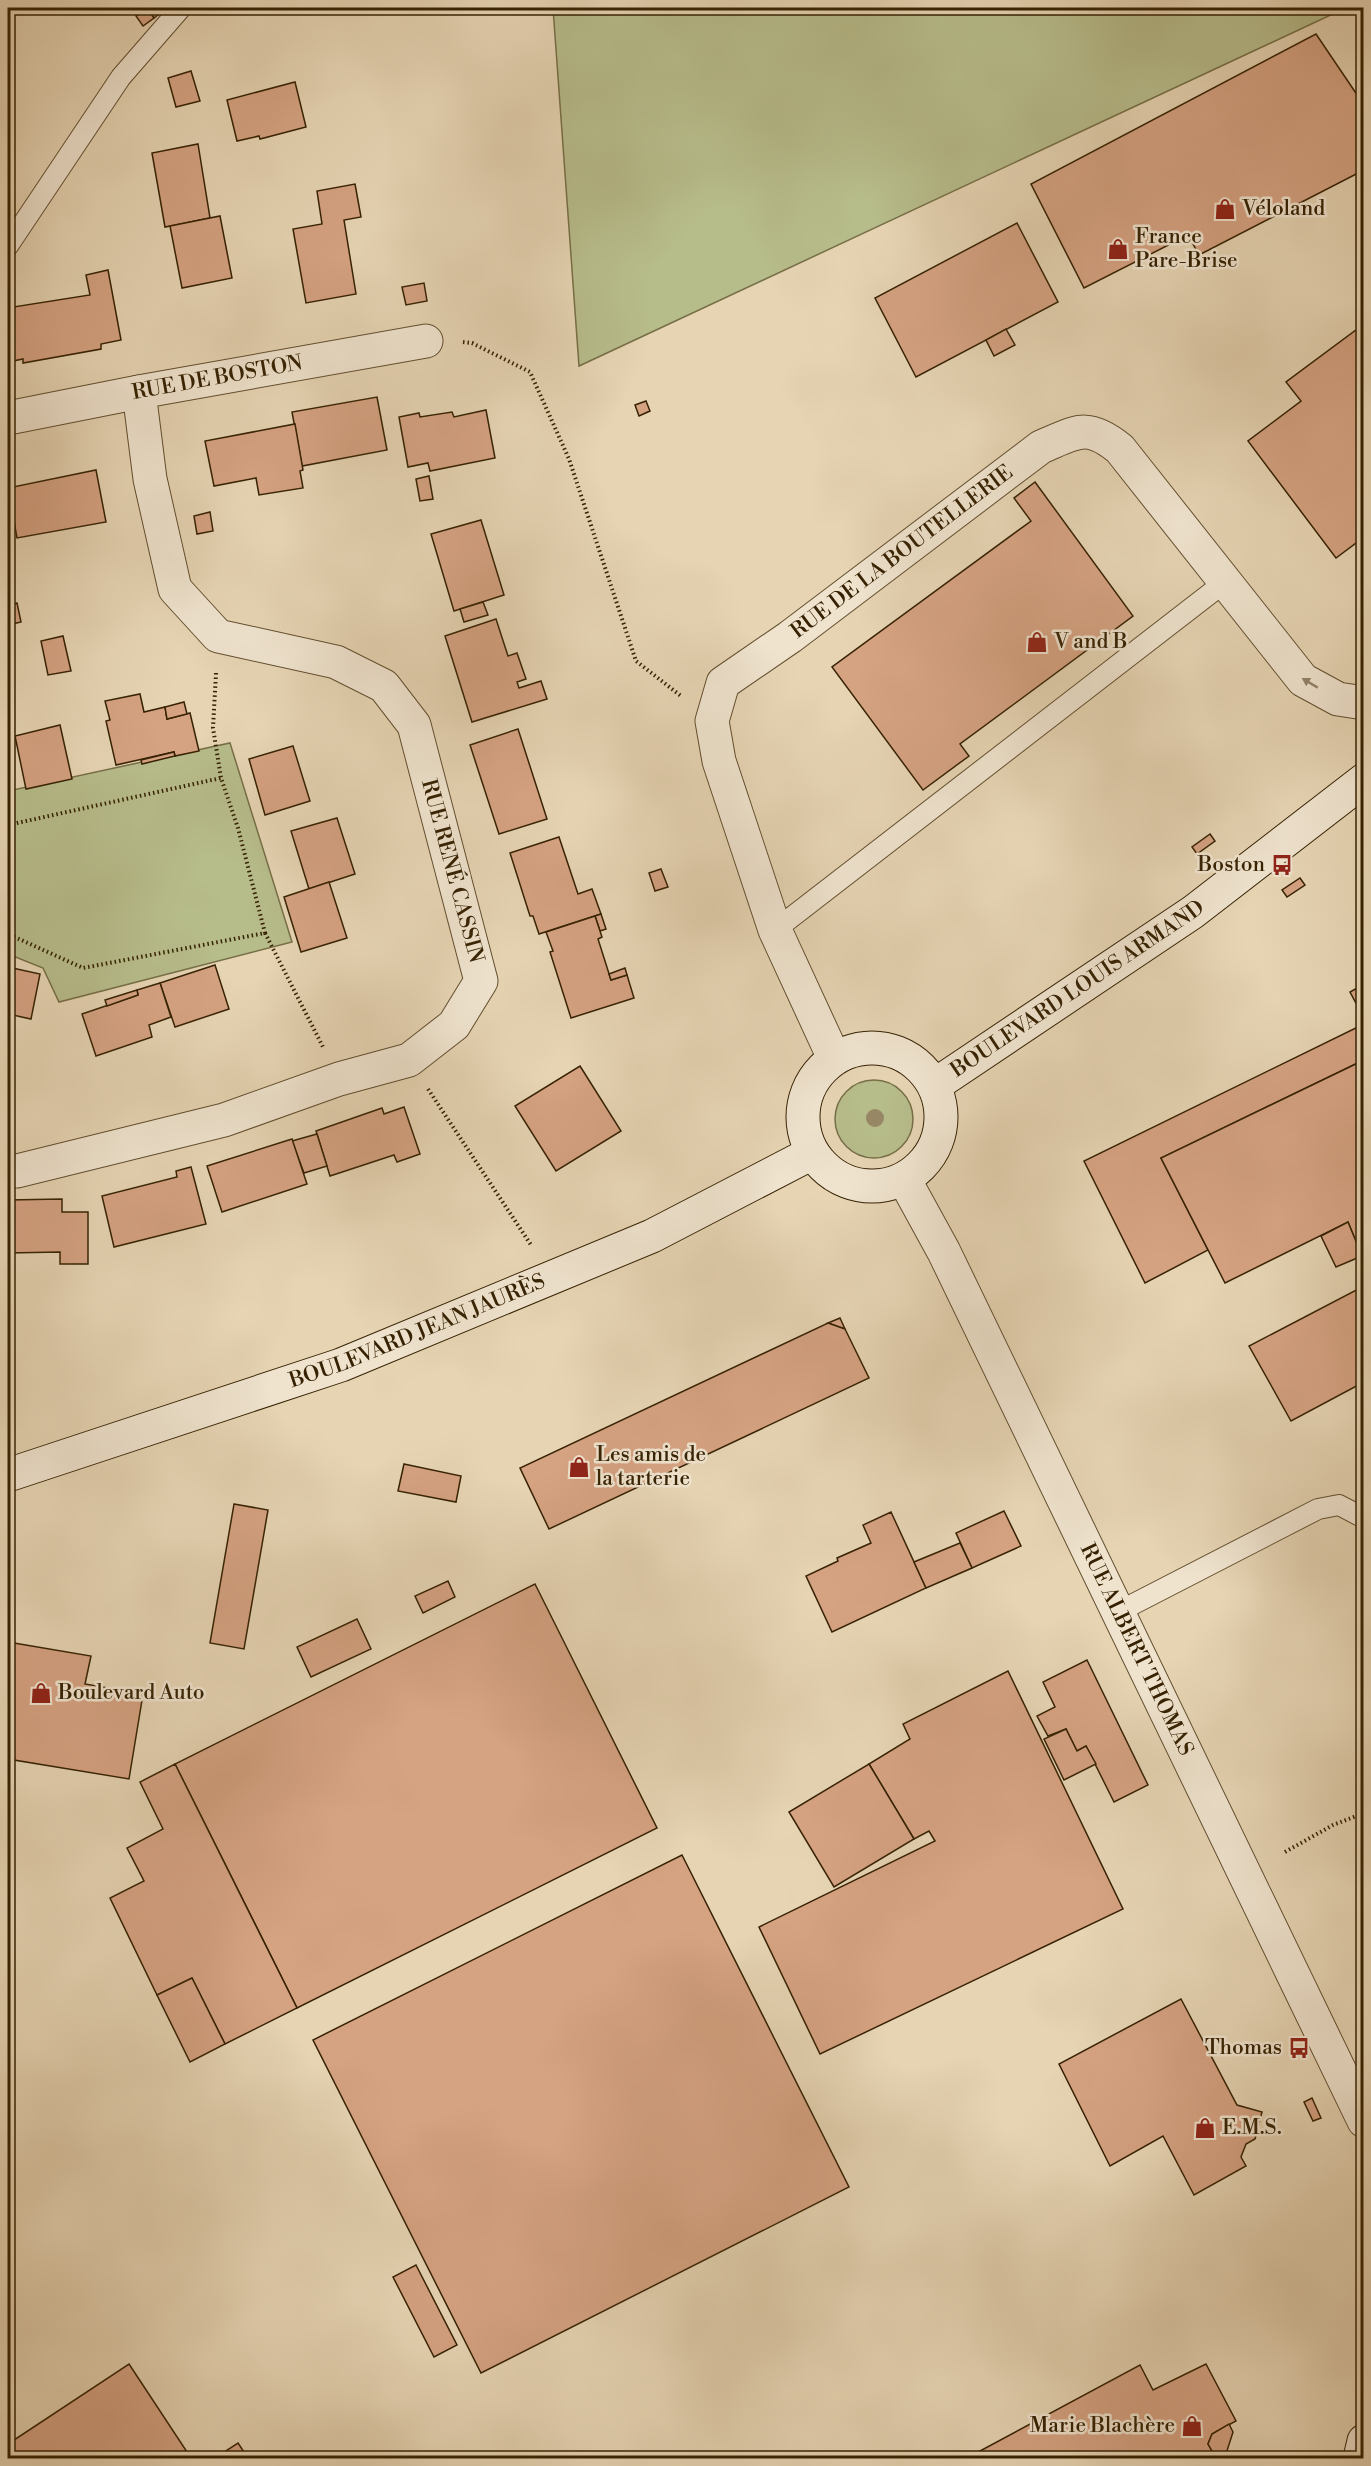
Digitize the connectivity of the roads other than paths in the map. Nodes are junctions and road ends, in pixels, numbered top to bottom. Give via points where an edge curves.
1 (181, 8) edge
2 (8, 246) edge
3 (426, 341) road end
4 (139, 392) junction
5 (8, 418) edge
6 (1226, 582) junction
7 (1364, 703) edge
8 (1364, 780) edge
9 (775, 930) junction
10 (834, 1058) junction
11 (935, 1085) junction
12 (812, 1153) junction
13 (8, 1170) edge
14 (904, 1179) junction
15 (8, 1474) edge
16 (1364, 1518) edge
17 (1118, 1612) junction
18 (1364, 2121) edge
19 (1364, 2441) edge
20 (1360, 2458) edge

1 - 2 lane via 121,78
3 - 4 street, RUE DE BOSTON
4 - 5 street, RUE DE BOSTON
4 - 13 street, RUE RENÉ CASSIN via 150,480 175,589 218,636 336,662 384,686 414,725 481,981 454,1025 409,1060 339,1079 224,1120 17,1171
7 -> 6 street, RUE DE LA BOUTELLERIE via 1338,699 1303,680
6 - 9 lane
6 - 9 street, RUE DE LA BOUTELLERIE via 1120,449 1104,436 1080,430 1041,447 723,683 712,721 719,761
8 - 11 street, BOULEVARD LOUIS ARMAND via 1193,912
9 - 10 street, RUE DE LA BOUTELLERIE
10 - 11 street via 856,1049 879,1047 902,1053 921,1066
10 - 12 street via 818,1072 807,1091 804,1133
11 - 14 street via 942,1106 942,1128 922,1166
12 - 14 street via 843,1181 884,1186
12 - 15 street, BOULEVARD JEAN JAURÈS via 652,1236 341,1365
14 - 17 street, RUE ALBERT THOMAS via 944,1252
16 - 17 lane via 1339,1505 1318,1509
17 - 18 street, RUE ALBERT THOMAS
19 - 20 street

